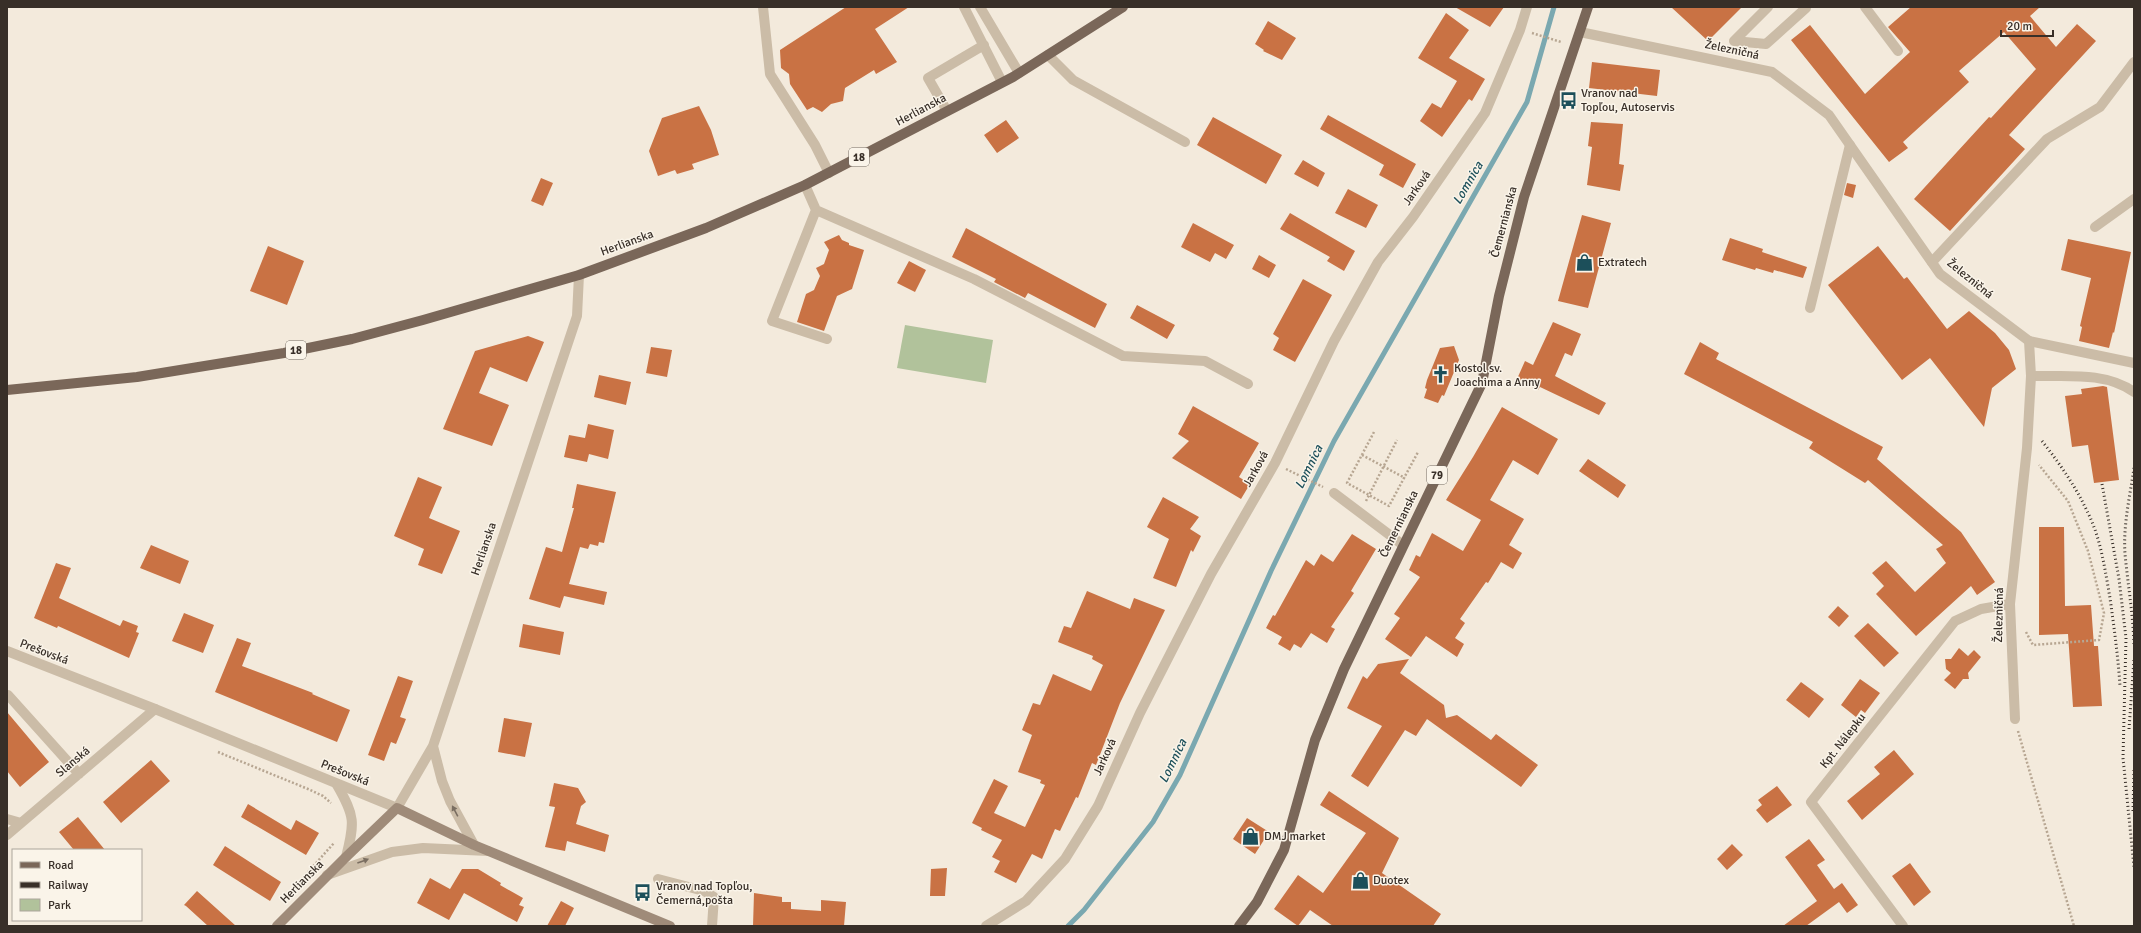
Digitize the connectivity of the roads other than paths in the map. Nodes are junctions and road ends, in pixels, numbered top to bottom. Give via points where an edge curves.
1 (763, 7) edge
2 (964, 7) edge
3 (980, 7) edge
4 (1123, 7) edge
5 (1527, 7) edge
6 (1588, 7) edge
7 (1768, 7) edge
8 (1865, 7) edge
9 (1806, 8) dead end
10 (1580, 32) junction
11 (984, 46) junction
12 (1898, 50) dead end
13 (1048, 54) junction
14 (2134, 62) edge
15 (1019, 73) junction
16 (1002, 82) junction
17 (947, 111) junction
18 (1185, 142) dead end
19 (1850, 145) junction
20 (829, 173) junction
21 (805, 185) junction
22 (2134, 199) edge
23 (816, 210) junction
24 (2095, 227) dead end
25 (1932, 262) junction
26 (579, 275) junction
27 (1810, 308) dead end
28 (827, 339) dead end
29 (2029, 341) junction
30 (2134, 363) edge
31 (2031, 376) junction
32 (1248, 384) dead end
33 (7, 390) edge
34 (2134, 392) edge
35 (1334, 493) road end
36 (1403, 545) junction
37 (2010, 604) junction
38 (7, 651) edge
39 (8, 695) dead end
40 (155, 709) junction
41 (2015, 719) road end
42 (433, 746) junction
43 (79, 774) junction
44 (337, 785) junction
45 (397, 808) junction
46 (7, 819) edge
47 (21, 823) junction
48 (7, 835) edge
49 (474, 845) junction
50 (491, 851) junction
51 (346, 857) junction
52 (327, 876) junction
53 (658, 878) dead end
54 (277, 926) edge
55 (670, 926) edge
56 (712, 926) edge
57 (986, 926) edge
58 (1239, 926) edge
59 (1903, 926) edge

1 - 20 street via 770,74 815,145
2 - 11 street
3 - 15 street
4 - 13 main road, Herlianska / 18
5 - 57 street, Jarková via 1520,30 1484,113 1413,217 1378,262 1334,341 1274,463 1211,574 1140,713 1098,806 1065,859 1026,901
6 - 10 main road, Čemernianska / 79
7 - 9 street via 1734,41 1766,44
8 - 12 street
10 - 19 street, Železničná via 1772,72 1829,115
10 - 36 main road, Čemernianska / 79 via 1524,197 1499,296 1482,383
11 - 16 street
11 - 17 street via 928,78
13 - 15 main road, Herlianska / 18
13 - 18 street via 1073,80
14 - 25 street via 2100,107 2047,139
15 - 16 main road, Herlianska / 18
16 - 17 main road, Herlianska / 18
17 - 20 main road, Herlianska / 18
19 - 25 street, Železničná
19 - 27 street
20 - 21 main road, Herlianska / 18
21 - 23 street
21 - 26 main road, Herlianska / 18 via 706,228
22 - 24 street
23 - 28 street via 772,321
23 - 32 street via 974,279 1123,356 1205,361
25 - 29 street, Železničná via 1940,274
26 - 33 main road, 18 via 352,339 284,353 137,377
26 - 42 street, Herlianska via 577,316
29 - 30 street
29 - 31 street, Železničná
31 - 34 street via 2109,380
31 - 37 street, Železničná via 2027,448
35 - 36 street
36 - 58 main road, Čemernianska / 79 via 1344,669 1315,740 1284,850 1257,902
37 - 41 street, Železničná
37 - 59 street, Kpt. Nálepku via 1981,609 1954,622 1811,802
38 - 40 street, Prešovská
39 - 43 street
40 - 43 street, Slanská
40 - 44 street, Prešovská
42 - 45 street, Herlianska
49 -> 42 street via 450,801
43 - 47 street, Slanská
44 - 45 street, Prešovská
44 - 51 street via 347,801 353,822
45 - 49 main road, Prešovská
45 - 51 main road, Herlianska
46 - 47 street
47 - 48 street, Slanská
49 - 50 main road, Prešovská
52 -> 50 street via 392,852 423,848
50 - 55 main road, Prešovská
51 - 52 main road, Herlianska
52 - 54 main road, Herlianska
53 - 56 street via 704,891 714,898

